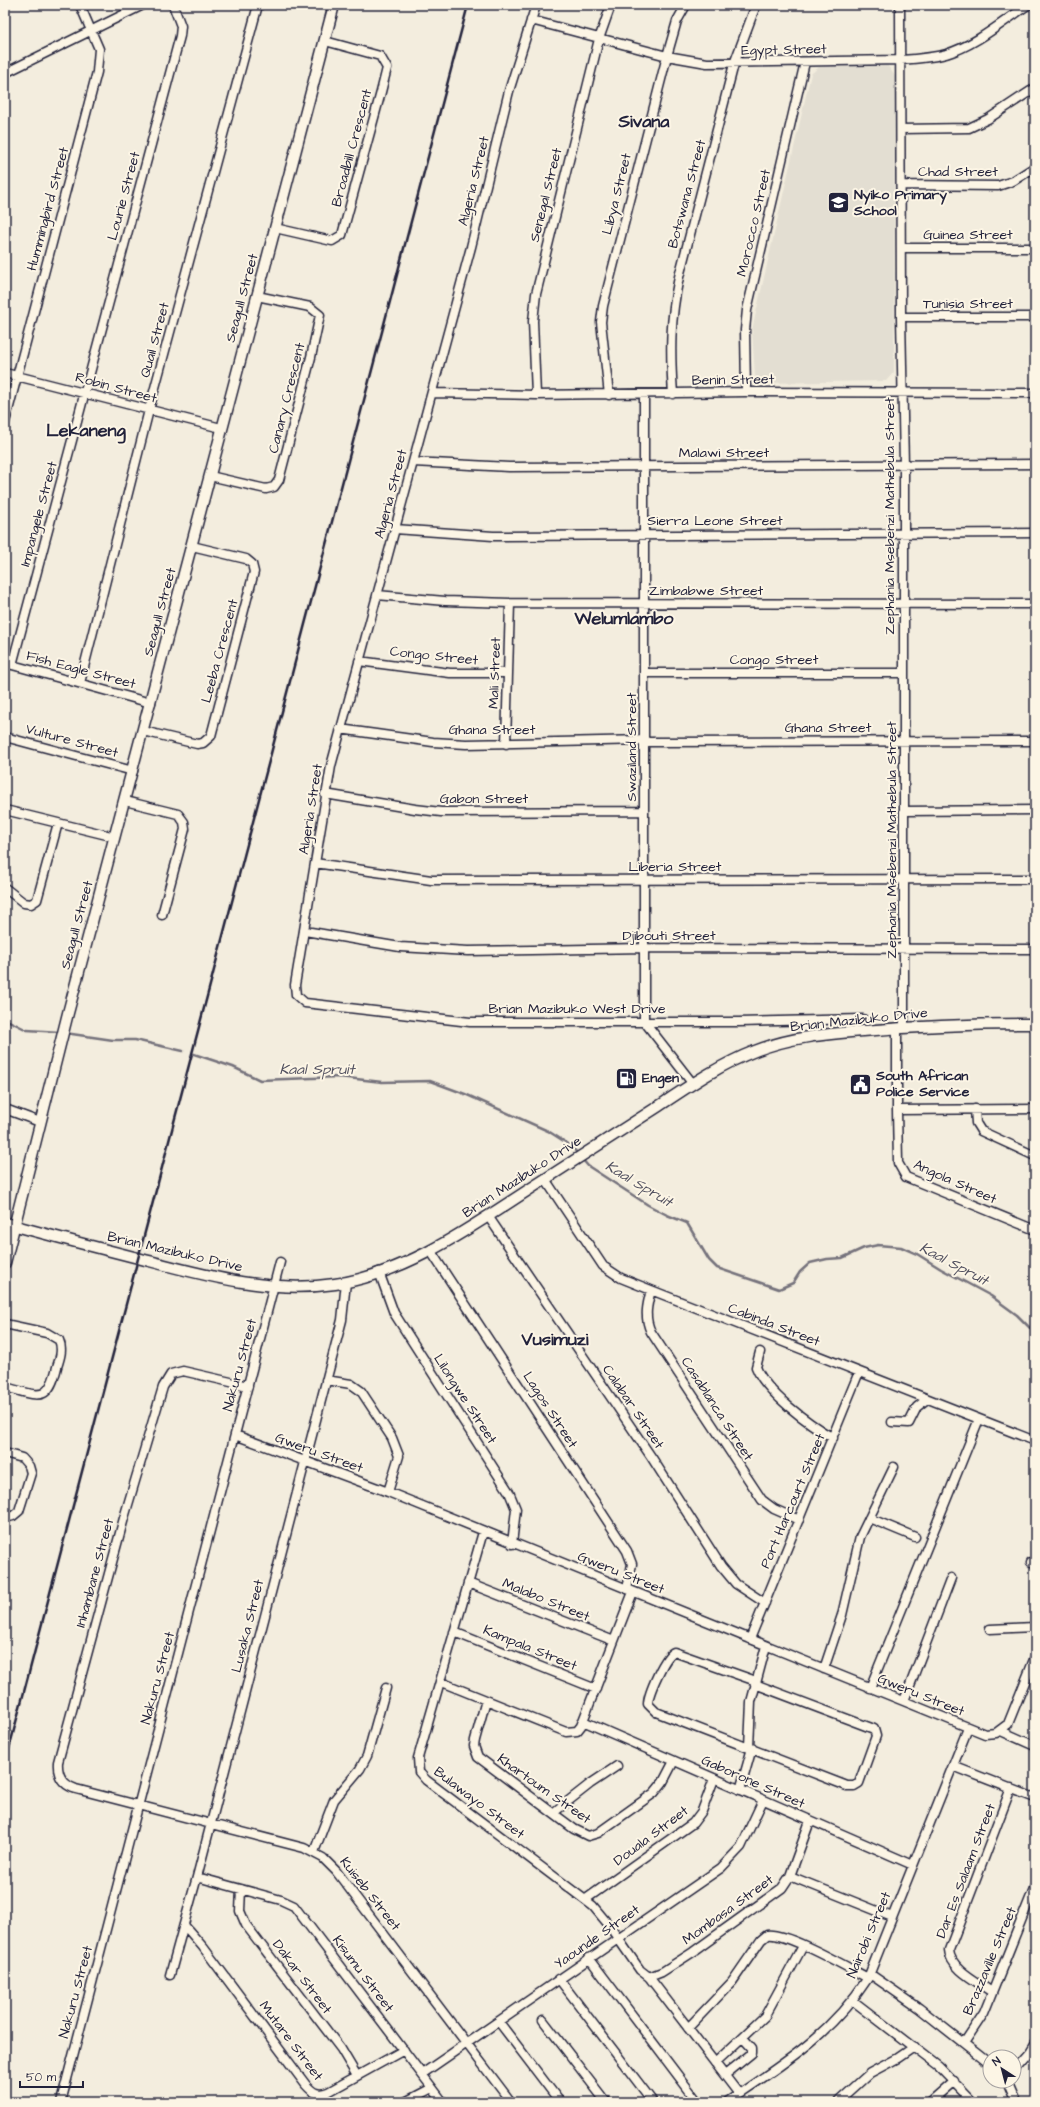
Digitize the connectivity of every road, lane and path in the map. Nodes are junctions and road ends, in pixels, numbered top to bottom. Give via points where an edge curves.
1 (80, 5) edge
2 (143, 5) edge
3 (173, 5) edge
4 (258, 5) edge
5 (334, 5) edge
6 (536, 5) edge
7 (610, 5) edge
8 (686, 5) edge
9 (756, 5) edge
10 (900, 5) edge
11 (1028, 5) edge
12 (530, 20) junction
13 (91, 30) junction
14 (599, 39) junction
15 (325, 41) junction
16 (667, 56) junction
17 (900, 60) junction
18 (805, 62) junction
19 (734, 64) junction
20 (5, 73) edge
21 (1035, 88) edge
22 (901, 129) junction
23 (1035, 167) edge
24 (901, 185) junction
25 (275, 228) junction
26 (902, 248) junction
27 (1035, 248) edge
28 (257, 296) junction
29 (901, 317) junction
30 (1035, 318) edge
31 (5, 373) edge
32 (17, 376) junction
33 (746, 392) junction
34 (903, 392) junction
35 (84, 393) junction
36 (432, 393) junction
37 (1035, 393) edge
38 (644, 394) junction
39 (673, 394) junction
40 (536, 395) junction
41 (609, 395) junction
42 (149, 410) junction
43 (5, 422) edge
44 (222, 428) junction
45 (413, 462) junction
46 (1035, 464) edge
47 (904, 465) junction
48 (643, 466) junction
49 (210, 476) junction
50 (395, 529) junction
51 (904, 533) junction
52 (1035, 533) edge
53 (644, 534) junction
54 (192, 546) junction
55 (377, 595) junction
56 (510, 603) junction
57 (903, 603) junction
58 (644, 604) junction
59 (1035, 604) edge
60 (359, 661) junction
61 (9, 664) edge
62 (507, 673) junction
63 (645, 673) junction
64 (903, 673) junction
65 (80, 683) junction
66 (151, 703) junction
67 (340, 729) junction
68 (144, 730) junction
69 (5, 736) edge
70 (645, 741) junction
71 (904, 741) junction
72 (1035, 741) edge
73 (506, 744) junction
74 (133, 771) junction
75 (326, 794) junction
76 (125, 801) junction
77 (5, 810) edge
78 (1035, 810) edge
79 (644, 811) junction
80 (905, 811) junction
81 (58, 823) junction
82 (115, 837) junction
83 (316, 863) junction
84 (905, 879) junction
85 (1035, 879) edge
86 (645, 880) junction
87 (5, 888) edge
88 (162, 915) dead end
89 (305, 931) junction
90 (645, 948) junction
91 (906, 949) junction
92 (1035, 949) edge
93 (296, 995) joint
94 (863, 1019) dead end
95 (644, 1021) junction
96 (1035, 1024) edge
97 (900, 1028) junction
98 (693, 1084) junction
99 (5, 1109) edge
100 (975, 1109) junction
101 (1035, 1109) edge
102 (897, 1110) junction
103 (40, 1122) junction
104 (1035, 1156) edge
105 (545, 1179) junction
106 (488, 1216) junction
107 (9, 1224) edge
108 (1035, 1230) edge
109 (430, 1250) junction
110 (280, 1262) dead end
111 (5, 1263) edge
112 (379, 1272) junction
113 (346, 1282) junction
114 (274, 1286) junction
115 (651, 1290) junction
116 (5, 1324) edge
117 (760, 1352) dead end
118 (859, 1372) junction
119 (326, 1380) junction
120 (248, 1386) junction
121 (5, 1387) edge
122 (927, 1399) junction
123 (980, 1419) junction
124 (892, 1422) dead end
125 (235, 1435) junction
126 (833, 1438) junction
127 (1035, 1441) edge
128 (5, 1453) edge
129 (304, 1461) junction
130 (894, 1467) dead end
131 (388, 1492) junction
132 (5, 1518) edge
133 (869, 1518) junction
134 (799, 1520) junction
135 (483, 1532) junction
136 (915, 1537) dead end
137 (512, 1544) junction
138 (951, 1578) dead end
139 (468, 1583) junction
140 (630, 1591) junction
141 (765, 1603) junction
142 (1035, 1627) edge
143 (990, 1629) dead end
144 (454, 1632) junction
145 (750, 1639) junction
146 (614, 1641) junction
147 (766, 1646) junction
148 (1035, 1657) edge
149 (824, 1669) junction
150 (441, 1682) junction
151 (756, 1682) junction
152 (386, 1688) dead end
153 (870, 1688) junction
154 (596, 1689) junction
155 (486, 1700) junction
156 (904, 1702) junction
157 (583, 1721) junction
158 (968, 1728) junction
159 (998, 1732) junction
160 (1035, 1746) edge
161 (750, 1747) junction
162 (674, 1762) junction
163 (617, 1766) dead end
164 (954, 1766) junction
165 (714, 1779) junction
166 (1011, 1788) junction
167 (740, 1790) junction
168 (1035, 1798) edge
169 (763, 1800) junction
170 (138, 1804) junction
171 (553, 1813) junction
172 (810, 1821) junction
173 (211, 1823) junction
174 (314, 1852) junction
175 (913, 1865) junction
176 (790, 1876) junction
177 (197, 1877) junction
178 (1035, 1886) edge
179 (241, 1889) junction
180 (586, 1899) junction
181 (892, 1918) junction
182 (184, 1925) junction
183 (618, 1938) junction
184 (803, 1946) junction
185 (589, 1958) junction
186 (170, 1975) dead end
187 (869, 1976) junction
188 (649, 1977) junction
189 (559, 1979) junction
190 (992, 1992) junction
191 (852, 2000) junction
192 (543, 2020) dead end
193 (499, 2022) junction
194 (688, 2028) junction
195 (743, 2038) junction
196 (467, 2043) junction
197 (964, 2043) junction
198 (1035, 2043) edge
199 (914, 2047) junction
200 (404, 2050) junction
201 (982, 2058) edge
202 (1022, 2062) edge
203 (715, 2063) junction
204 (422, 2074) junction
205 (725, 2075) junction
206 (358, 2076) junction
207 (954, 2081) junction
208 (432, 2088) junction
209 (1010, 2089) edge
210 (739, 2094) junction
211 (731, 2101) edge
212 (61, 2102) edge
213 (405, 2102) edge
214 (443, 2102) edge
215 (511, 2102) edge
216 (560, 2102) edge
217 (606, 2102) edge
218 (653, 2102) edge
219 (698, 2102) edge
220 (838, 2102) edge
221 (930, 2102) edge
222 (974, 2102) edge
223 (1016, 2102) edge

1 - 13 street, Hummingbird Street
2 - 13 street
3 - 35 street, Lourie Street via 181,26 180,36
4 - 42 street, Quail Street
5 - 15 street, Seagull Street
6 - 12 street, Algeria Street
7 - 14 street, Senegal Street
8 - 16 street, Libya Street via 677,21
9 - 19 street, Botswana Street
10 - 17 street, Zephania Msebenzi Mathebula Street
11 - 17 street, Egypt Street via 975,41 955,51 931,57
12 - 14 street, Egypt Street
12 - 36 street, Algeria Street
13 - 20 street
13 - 32 street, Hummingbird Street via 99,49 98,72
14 - 16 street, Egypt Street
14 - 40 street, Senegal Street via 536,294 533,321
15 - 25 street, Seagull Street
15 - 25 street, Broadbill Crescent via 380,56 387,68 342,235 332,241
16 - 19 street, Egypt Street via 708,63
16 - 41 street, Libya Street via 603,306 601,322
17 - 18 street, Egypt Street
17 - 22 street, Zephania Msebenzi Mathebula Street
18 - 19 street, Egypt Street
18 - 33 street, Morocco Street via 746,315
19 - 39 street, Botswana Street via 673,306 670,341
21 - 22 street via 988,119 969,128
22 - 24 street, Zephania Msebenzi Mathebula Street
23 - 24 street, Chad Street via 1013,181 998,186
24 - 26 street, Zephania Msebenzi Mathebula Street
25 - 28 street, Seagull Street
26 - 27 street, Guinea Street
26 - 29 street, Zephania Msebenzi Mathebula Street
28 - 44 street, Seagull Street
28 - 49 street, Canary Crescent via 310,307 317,312 320,320 311,358 279,480 274,487 266,490
29 - 30 street, Tunisia Street
29 - 34 street, Zephania Msebenzi Mathebula Street
31 - 32 street, Robin Street
32 - 35 street, Robin Street
32 - 43 street, Hummingbird Street
33 - 34 street, Benin Street
33 - 39 street, Benin Street
34 - 37 street, Benin Street
34 - 47 street, Zephania Msebenzi Mathebula Street
35 - 42 street, Robin Street
35 - 61 street, Impangele Street
36 - 40 street, Benin Street
36 - 45 street, Algeria Street
38 - 39 street, Benin Street
38 - 41 street, Benin Street
38 - 48 street, Swaziland Street
40 - 41 street, Benin Street
42 - 44 street, Robin Street
42 - 65 street, Quail Street
44 - 49 street, Seagull Street
45 - 48 street, Malawi Street via 509,467
45 - 50 street, Algeria Street
46 - 47 street, Malawi Street
47 - 48 street, Malawi Street
47 - 51 street, Zephania Msebenzi Mathebula Street
48 - 53 street, Swaziland Street
49 - 54 street, Seagull Street
50 - 53 street, Sierra Leone Street via 476,536
50 - 55 street, Algeria Street
51 - 52 street, Sierra Leone Street
51 - 53 street, Sierra Leone Street
51 - 57 street, Zephania Msebenzi Mathebula Street
53 - 58 street, Swaziland Street
54 - 66 street, Seagull Street
54 - 68 street, Leeba Crescent via 246,559 254,568 213,729 208,740 197,744
55 - 56 street, Zimbabwe Street
55 - 60 street, Algeria Street
56 - 58 street, Zimbabwe Street
56 - 62 street, Mali Street
57 - 58 street, Zimbabwe Street
57 - 59 street, Zimbabwe Street
57 - 64 street, Zephania Msebenzi Mathebula Street
58 - 63 street, Swaziland Street
60 - 62 street, Congo Street via 450,673
60 - 67 street, Algeria Street
61 - 65 street, Fish Eagle Street
62 - 73 street, Mali Street
63 - 64 street, Congo Street
63 - 70 street, Swaziland Street
64 - 71 street, Zephania Msebenzi Mathebula Street
65 - 66 street, Fish Eagle Street
66 - 68 street, Seagull Street
67 - 73 street, Ghana Street via 447,743
67 - 75 street, Algeria Street
68 - 74 street, Seagull Street
69 - 74 street, Vulture Street
70 - 71 street, Ghana Street
70 - 73 street, Ghana Street
70 - 79 street, Swaziland Street
71 - 72 street, Ghana Street
71 - 80 street, Zephania Msebenzi Mathebula Street
74 - 76 street, Seagull Street
75 - 79 street, Gabon Street via 415,810 442,812
75 - 83 street, Algeria Street
76 - 82 street, Seagull Street
76 - 88 street via 176,813 184,822 185,829
77 - 81 street
78 - 80 street
79 - 86 street, Swaziland Street
80 - 84 street, Zephania Msebenzi Mathebula Street
81 - 82 street
81 - 87 street via 37,900 31,904 24,903
82 - 103 street, Seagull Street
83 - 86 street, Liberia Street via 431,880
83 - 89 street, Algeria Street
84 - 85 street, Liberia Street
84 - 86 street, Liberia Street
84 - 91 street, Zephania Msebenzi Mathebula Street
86 - 90 street, Swaziland Street
89 - 90 street, Djibouti Street via 432,949 516,951
89 - 93 street, Algeria Street
90 - 91 street, Djibouti Street
90 - 95 street, Swaziland Street
91 - 92 street, Djibouti Street
91 - 97 street, Zephania Msebenzi Mathebula Street
93 - 95 street, Brian Mazibuko West Drive via 305,1002 314,1004 451,1021
94 - 95 street, Brian Mazibuko West Drive
95 - 98 street
96 - 97 street, Brian Mazibuko Drive
97 - 98 street, Brian Mazibuko Drive via 811,1036 777,1044 737,1059
97 - 102 street, Angola Street
98 - 105 street, Brian Mazibuko Drive
99 - 103 street
100 - 101 street
100 - 102 street
100 - 104 street via 976,1123 980,1131
102 - 108 street, Angola Street via 898,1163 906,1177
103 - 107 street, Seagull Street
105 - 106 street, Brian Mazibuko Drive
105 - 115 street, Cabinda Street via 603,1266 621,1278
106 - 109 street, Brian Mazibuko Drive
106 - 141 street, Calabar Street via 652,1458 721,1566 736,1584
107 - 111 street, Seagull Street
107 - 114 street, Brian Mazibuko Drive via 216,1278
109 - 112 street, Brian Mazibuko Drive
109 - 140 street, Lagos Street via 627,1551 632,1564
110 - 114 street, Nakuru Street
112 - 113 street, Brian Mazibuko Drive
112 - 137 street, Lilongwe Street via 394,1313 509,1492 516,1513
113 - 114 street, Brian Mazibuko Drive
113 - 119 street, Lusaka Street via 342,1320
114 - 120 street, Nakuru Street
115 - 118 street, Cabinda Street
115 - 134 street, Casablanca Street via 646,1320 651,1332 762,1500 774,1510
116 - 121 street via 52,1335 59,1340 61,1352 53,1384 47,1392 36,1395
117 - 126 street via 756,1367 765,1381 803,1418
118 - 122 street, Cabinda Street
118 - 126 street, Port Harcourt Street
119 - 129 street, Lusaka Street
119 - 131 street via 351,1384 361,1391 392,1438 399,1456
120 - 125 street, Nakuru Street
120 - 170 street, Inhambane Street via 183,1371 172,1374 162,1387 58,1762 60,1777 71,1787
122 - 123 street, Cabinda Street
122 - 124 street via 917,1407 909,1423
123 - 127 street, Cabinda Street
123 - 153 street
125 - 129 street, Gweru Street
125 - 170 street, Nakuru Street
126 - 134 street, Port Harcourt Street
128 - 132 street via 22,1458 31,1473 20,1511
129 - 131 street, Gweru Street
129 - 173 street, Lusaka Street
130 - 133 street
131 - 135 street, Gweru Street
133 - 136 street
133 - 149 street via 860,1537 842,1614
134 - 141 street, Port Harcourt Street
135 - 137 street, Gweru Street
135 - 139 street, Bulawayo Street
137 - 140 street, Gweru Street
138 - 156 street
139 - 144 street, Bulawayo Street
139 - 146 street, Malabo Street
140 - 145 street, Gweru Street
140 - 146 street, Lagos Street
141 - 145 street, Port Harcourt Street
142 - 143 street
144 - 150 street, Bulawayo Street
144 - 154 street, Kampala Street
145 - 147 street, Gweru Street
146 - 154 street, Lagos Street
147 - 149 street, Gweru Street
147 - 151 street
148 - 159 street via 1011,1718
149 - 153 street, Gweru Street
150 - 155 street
150 - 180 street, Bulawayo Street via 418,1758 419,1772 426,1780
151 - 161 street via 750,1714
151 - 161 street via 674,1652 667,1657 648,1701 650,1708 656,1712
151 - 161 street via 871,1728 877,1733 861,1779 854,1786 847,1786
152 - 174 street via 367,1756 360,1769 334,1800
153 - 156 street, Gweru Street
154 - 157 street, Lagos Street
155 - 157 street via 570,1733 577,1731
155 - 171 street, Khartoum Street via 474,1746 478,1757
156 - 158 street, Gweru Street
157 - 162 street, Gaborone Street
158 - 159 street, Gweru Street via 985,1734
158 - 164 street, Nairobi Street
159 - 160 street, Gweru Street
161 - 167 street
162 - 165 street, Gaborone Street
162 - 171 street, Khartoum Street via 654,1793 598,1833 588,1836
163 - 171 street
164 - 166 street
164 - 175 street, Nairobi Street
165 - 167 street, Gaborone Street
165 - 180 street, Douala Street via 702,1811 693,1823
166 - 168 street
166 - 190 street, Dar Es Salaam Street via 950,1950 950,1957 956,1965
167 - 169 street, Gaborone Street
169 - 172 street, Gaborone Street
169 - 183 street, Yaounde Street via 746,1839 729,1862
170 - 173 street, Kuiseb Street
170 - 212 street, Nakuru Street
172 - 175 street, Gaborone Street
172 - 176 street, Mombasa Street
173 - 174 street, Kuiseb Street
173 - 177 street, Lusaka Street
174 - 196 street, Kuiseb Street via 336,1871
175 - 181 street, Nairobi Street
176 - 181 street
176 - 188 street, Mombasa Street via 775,1895 693,1952 662,1972
177 - 179 street, Kisumu Street
177 - 182 street, Lusaka Street
178 - 190 street, Brazzaville Street
179 - 200 street, Kisumu Street via 294,1906
179 - 206 street, Dakar Street via 240,1911 246,1925 341,2049
180 - 183 street, Bulawayo Street
181 - 187 street, Nairobi Street
182 - 186 street, Lusaka Street
182 - 206 street, Mutare Street via 310,2090 323,2094
183 - 185 street, Yaounde Street
183 - 188 street, Bulawayo Street via 640,1970
184 - 187 street
184 - 194 street via 777,1935 765,1936 732,1982
184 - 195 street via 765,2016
185 - 189 street, Yaounde Street
185 - 219 street
187 - 191 street, Nairobi Street
187 - 197 street via 902,1996
188 - 194 street, Bulawayo Street
189 - 193 street, Yaounde Street
189 - 218 street
190 - 197 street, Brazzaville Street via 984,2013
191 - 199 street
191 - 210 street, Nairobi Street via 815,2040
192 - 217 street
193 - 196 street, Yaounde Street
193 - 216 street
194 - 203 street, Bulawayo Street
195 - 203 street
195 - 205 street via 752,2048 752,2053
196 - 204 street, Yaounde Street
196 - 215 street, Kuiseb Street
197 - 201 street
198 - 202 street
199 - 207 street
199 - 220 street via 870,2073
200 - 204 street, Kisumu Street
200 - 206 street, Mutare Street
203 - 205 street, Bulawayo Street
204 - 208 street, Kisumu Street
205 - 210 street, Bulawayo Street
207 - 221 street
207 - 222 street
208 - 213 street
208 - 214 street, Kisumu Street
209 - 223 street
210 - 211 street, Nairobi Street

